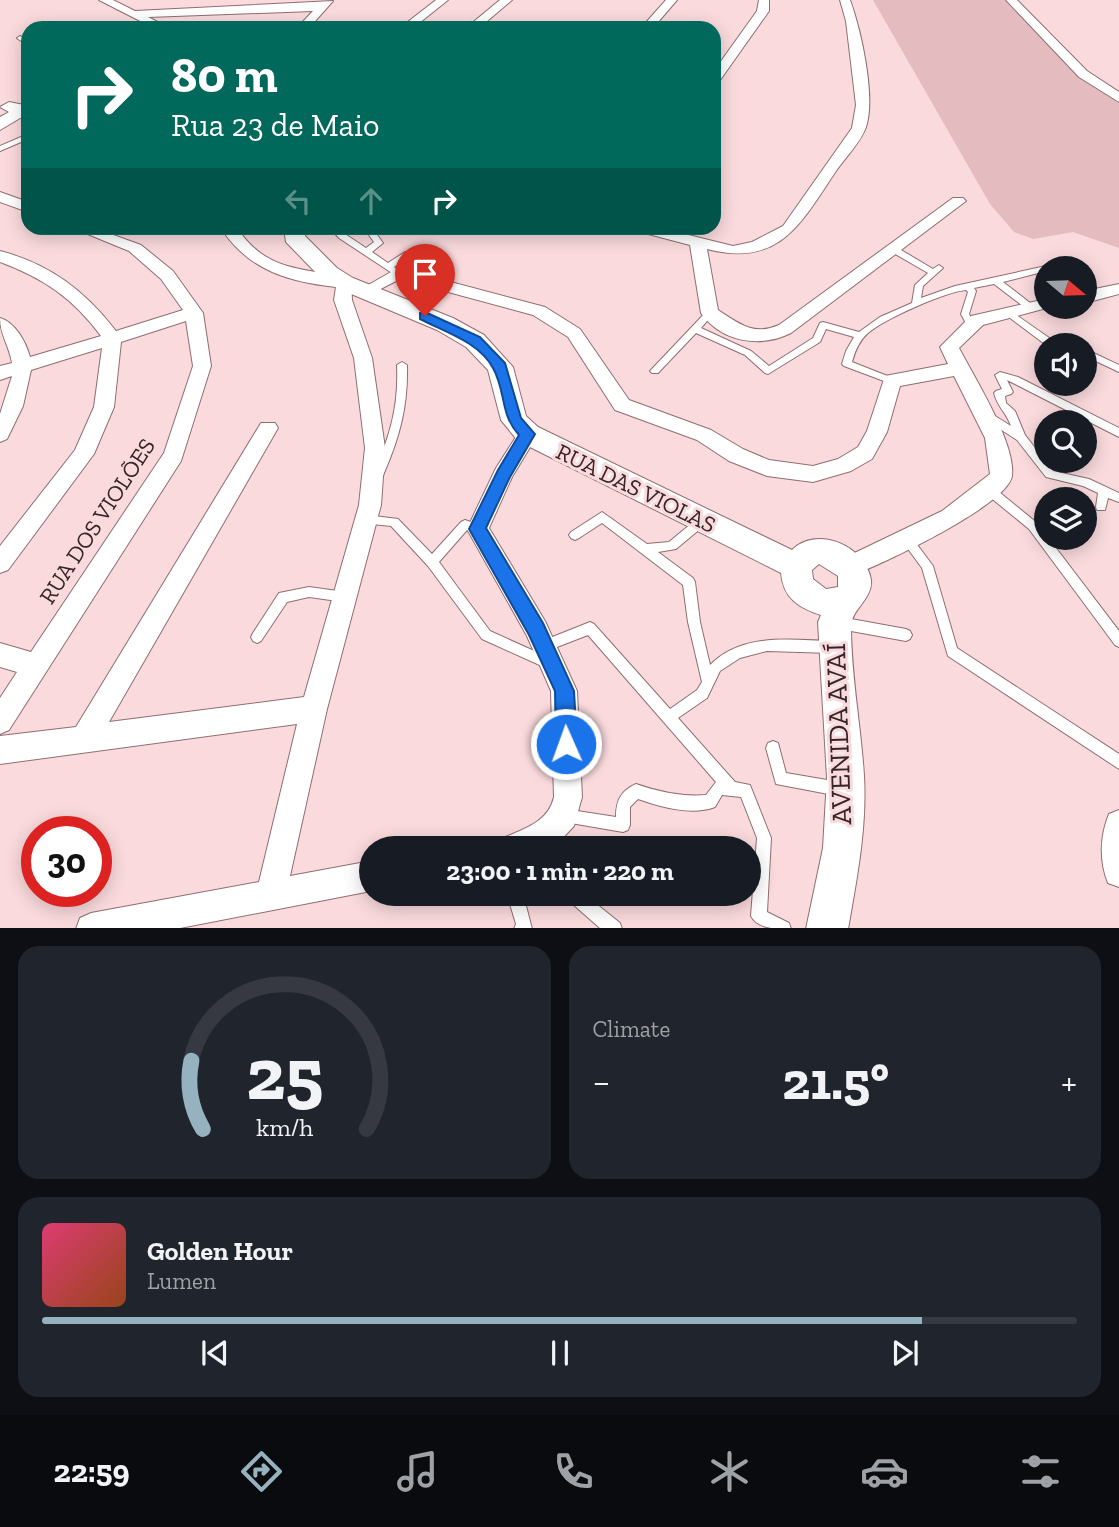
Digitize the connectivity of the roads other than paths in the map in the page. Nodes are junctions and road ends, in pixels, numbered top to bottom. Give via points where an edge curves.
1 (104, 0) edge
2 (421, 0) edge
3 (443, 0) edge
4 (507, 0) edge
5 (672, 0) edge
6 (764, 0) edge
7 (845, 0) edge
8 (1011, 0) edge
9 (326, 3) edge
10 (426, 13) junction
11 (132, 14) junction
12 (148, 21) edge
13 (309, 21) edge
14 (415, 21) edge
15 (481, 21) edge
16 (653, 21) edge
17 (721, 70) edge
18 (1119, 98) edge
19 (19, 112) edge
20 (0, 125) edge
21 (21, 139) edge
22 (0, 149) edge
23 (0, 197) edge
24 (958, 201) dead end
25 (21, 204) edge
26 (100, 235) edge
27 (235, 235) edge
28 (294, 235) edge
29 (341, 235) edge
30 (375, 235) edge
31 (670, 235) edge
32 (698, 242) junction
33 (893, 249) junction
34 (366, 252) junction
35 (408, 254) dead end
36 (0, 256) edge
37 (393, 270) junction
38 (1034, 271) edge
39 (995, 280) junction
40 (968, 287) junction
41 (355, 288) junction
42 (1119, 289) edge
43 (1097, 294) edge
44 (1034, 303) edge
45 (916, 304) junction
46 (1034, 307) edge
47 (194, 313) junction
48 (710, 313) junction
49 (1009, 313) junction
50 (0, 324) edge
51 (971, 325) junction
52 (695, 329) junction
53 (1037, 333) edge
54 (860, 336) junction
55 (112, 338) junction
56 (1097, 358) edge
57 (24, 365) junction
58 (402, 365) dead end
59 (960, 368) junction
60 (1119, 369) edge
61 (655, 371) dead end
62 (0, 373) edge
63 (892, 381) junction
64 (1069, 410) edge
65 (982, 411) junction
66 (1097, 424) edge
67 (268, 428) dead end
68 (1119, 433) edge
69 (0, 434) edge
70 (528, 434) junction
71 (1021, 437) junction
72 (989, 490) junction
73 (371, 491) junction
74 (1104, 491) junction
75 (1119, 498) edge
76 (1101, 507) dead end
77 (366, 520) junction
78 (702, 521) junction
79 (478, 529) junction
80 (575, 535) dead end
81 (906, 538) junction
82 (646, 549) junction
83 (432, 562) junction
84 (798, 562) junction
85 (0, 563) edge
86 (850, 566) junction
87 (345, 597) junction
88 (832, 618) junction
89 (906, 635) dead end
90 (257, 637) dead end
91 (1119, 642) edge
92 (0, 655) edge
93 (548, 656) junction
94 (36, 665) junction
95 (708, 682) junction
96 (314, 709) junction
97 (668, 717) junction
98 (0, 721) edge
99 (84, 739) junction
100 (773, 748) dead end
101 (0, 750) edge
102 (1119, 762) edge
103 (730, 787) junction
104 (845, 790) junction
105 (557, 824) junction
106 (1119, 824) edge
107 (536, 836) edge
108 (1119, 872) edge
109 (359, 878) edge
110 (271, 895) junction
111 (518, 906) edge
112 (586, 906) edge
113 (95, 928) edge
114 (524, 928) edge
115 (613, 928) edge
116 (781, 928) edge
117 (827, 928) edge

1 - 11 street
2 - 10 street
3 - 10 street
4 - 15 street
5 - 16 street
6 - 17 street via 763,11
7 - 32 street via 863,105 859,128 789,229 757,246 733,251
8 - 18 street via 1083,74
9 - 11 street
9 - 13 street
10 - 14 street
11 - 12 street
19 - 20 street
21 - 22 lane
23 - 25 street
24 - 33 street
26 - 47 street, RUA DOS VIOLÕES via 135,248 167,275
27 - 41 street via 255,260 275,270
28 - 41 street, RUA DAS VIOLAS via 329,273
29 - 34 lane
30 - 34 lane via 379,243
31 - 32 street
32 - 48 street
33 - 45 lane via 936,270 919,285
33 - 48 street via 768,337 739,333
34 - 37 lane
35 - 37 lane
36 - 55 street via 48,273 66,286 84,300
37 - 41 street
37 - 63 street via 539,311 574,333 621,405 704,435 767,468 813,474 865,453 877,432
38 - 39 lane
39 - 40 lane
39 - 44 lane
40 - 45 lane
40 - 51 lane via 972,291 965,314
41 - 70 street, RUA DAS VIOLAS via 475,341 500,367 514,420
41 - 73 street via 343,300 363,358 375,448
42 - 43 street
45 - 54 lane via 886,315
46 - 49 street
47 - 55 street
47 - 94 street, RUA DOS VIOLÕES via 202,366 174,455
48 - 52 lane
49 - 51 street
49 - 53 lane
50 - 57 street via 9,332
51 - 59 street via 949,347
52 - 54 lane via 748,353 768,371 817,340 823,325
52 - 61 lane
54 - 63 lane via 847,363
55 - 57 street
55 - 85 street via 104,407 84,454
56 - 60 lane
57 - 62 street
57 - 69 street via 14,408
58 - 73 lane via 404,397 398,430
59 - 63 street
59 - 65 street
64 - 71 lane via 1000,375 1008,392 999,393 1002,405 1010,411
65 - 71 lane
65 - 72 street via 995,438 1000,476
66 - 68 lane
67 - 99 street
70 - 78 street, RUA DAS VIOLAS
70 - 79 street
71 - 74 lane via 1050,474
72 - 81 street via 955,516
72 - 91 lane via 1033,526
73 - 77 street
74 - 75 lane
74 - 76 lane
77 - 83 lane via 394,522
77 - 87 street
78 - 82 lane via 672,546
78 - 84 street, RUA DAS VIOLAS
79 - 83 lane via 465,525
79 - 93 street
80 - 82 lane via 602,517
81 - 86 street
81 - 102 lane via 927,566 952,652
82 - 95 lane via 689,582
83 - 93 lane via 486,635
84 - 86 street via 809,553 831,553
84 - 88 street via 799,585
86 - 88 street via 856,589
87 - 90 lane via 309,593 283,597
87 - 96 street
88 - 89 lane
88 - 95 lane via 737,653 716,667
88 - 104 street, AVENIDA AVAÍ
92 - 94 street
93 - 97 lane via 590,628
93 - 105 street via 564,691 568,797
94 - 98 street, RUA DOS VIOLÕES
95 - 97 lane via 702,694
96 - 99 street
96 - 110 street
97 - 103 lane
99 - 101 street
100 - 104 lane via 781,779
103 - 105 lane via 719,788 710,802 698,803 636,791 623,804 623,825
103 - 116 lane via 746,790 764,838 759,916
104 - 117 street, AVENIDA AVAÍ via 843,848
105 - 107 street
106 - 108 street
109 - 110 street
110 - 113 street
111 - 114 lane
112 - 115 lane

